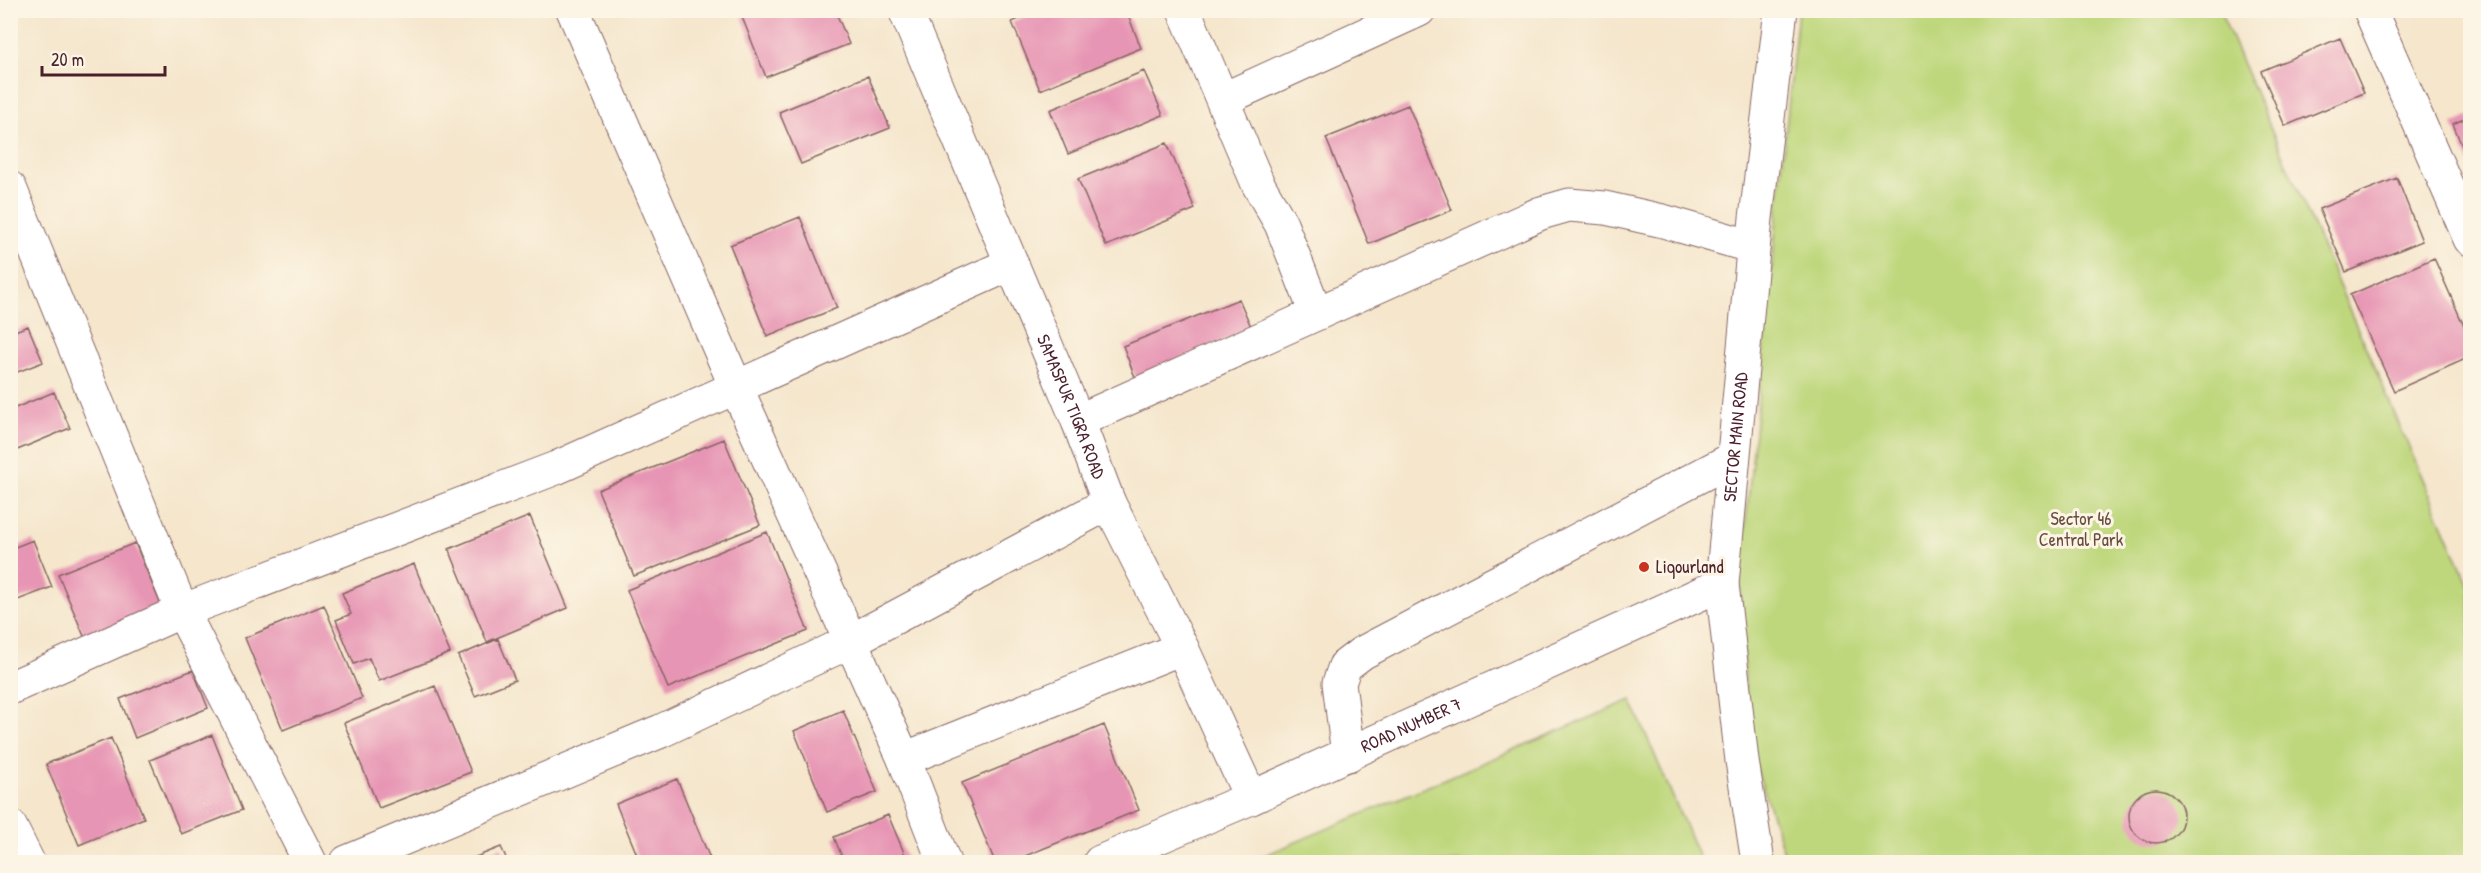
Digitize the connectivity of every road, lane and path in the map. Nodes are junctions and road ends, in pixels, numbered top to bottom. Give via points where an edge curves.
1 (573, 10) edge
2 (905, 10) edge
3 (1184, 10) edge
4 (1419, 10) edge
5 (1781, 10) edge
6 (2370, 10) edge
7 (1224, 99) junction
8 (10, 188) edge
9 (2470, 239) edge
10 (1754, 247) junction
11 (1011, 264) junction
12 (1316, 313) junction
13 (736, 387) junction
14 (1078, 421) junction
15 (1732, 459) junction
16 (1109, 503) junction
17 (1722, 584) junction
18 (182, 611) junction
19 (849, 642) junction
20 (1182, 648) junction
21 (10, 688) edge
22 (1348, 754) junction
23 (904, 759) junction
24 (1251, 798) junction
25 (10, 826) edge
26 (28, 862) edge
27 (310, 862) edge
28 (348, 862) edge
29 (944, 862) edge
30 (1100, 862) edge
31 (1758, 862) edge

1 - 13 street
2 - 11 street, SAMASPUR TIGRA ROAD
3 - 7 street
4 - 7 street
5 - 10 street, SECTOR MAIN ROAD
6 - 9 street
7 - 12 street
8 - 18 street
10 - 12 street via 1663,221 1605,208 1569,205 1541,213
10 - 15 street, SECTOR MAIN ROAD
11 - 13 street
11 - 14 street, SAMASPUR TIGRA ROAD
12 - 14 street
13 - 18 street via 556,468
13 - 19 street
14 - 16 street, SAMASPUR TIGRA ROAD
15 - 17 street, SECTOR MAIN ROAD
15 - 22 street via 1362,653 1345,666 1339,683
16 - 19 street
16 - 20 street, SAMASPUR TIGRA ROAD
17 - 22 street, ROAD NUMBER 7
17 - 31 street, SECTOR MAIN ROAD via 1732,686
18 - 21 street
18 - 27 street
19 - 23 street
19 - 28 street via 662,731
20 - 23 street
20 - 24 street, SAMASPUR TIGRA ROAD
22 - 24 street, ROAD NUMBER 7
23 - 29 street
24 - 30 street, ROAD NUMBER 7
25 - 26 street

